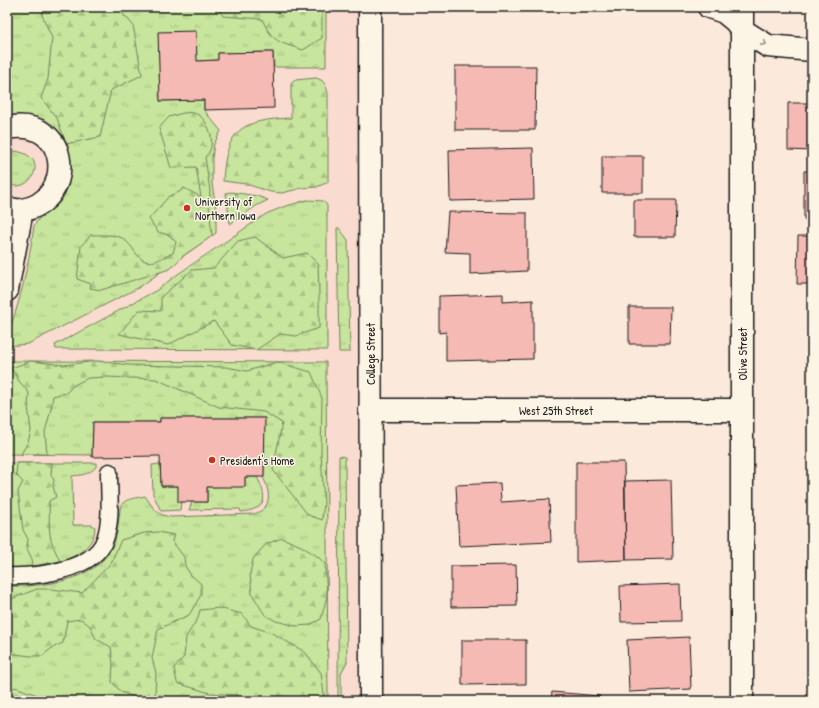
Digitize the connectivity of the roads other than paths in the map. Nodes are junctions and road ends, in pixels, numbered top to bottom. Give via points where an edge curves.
1 (370, 7) edge
2 (709, 7) edge
3 (742, 7) edge
4 (742, 30) junction
5 (812, 50) edge
6 (7, 128) edge
7 (14, 210) edge
8 (7, 290) edge
9 (370, 410) junction
10 (742, 410) junction
11 (109, 472) dead end
12 (7, 576) edge
13 (370, 701) edge
14 (742, 701) edge

1 - 9 street, College Street
2 - 4 street via 724,12 735,20
3 - 4 street, Olive Street
4 -> 5 street via 768,46
4 - 10 street, Olive Street
6 - 7 street via 28,127 45,135 54,144 60,160 55,186 44,200 35,206
7 - 8 street
9 - 10 street, West 25th Street
9 - 13 street, College Street
10 - 14 street, Olive Street
11 - 12 lane via 109,522 102,547 90,558 66,568

